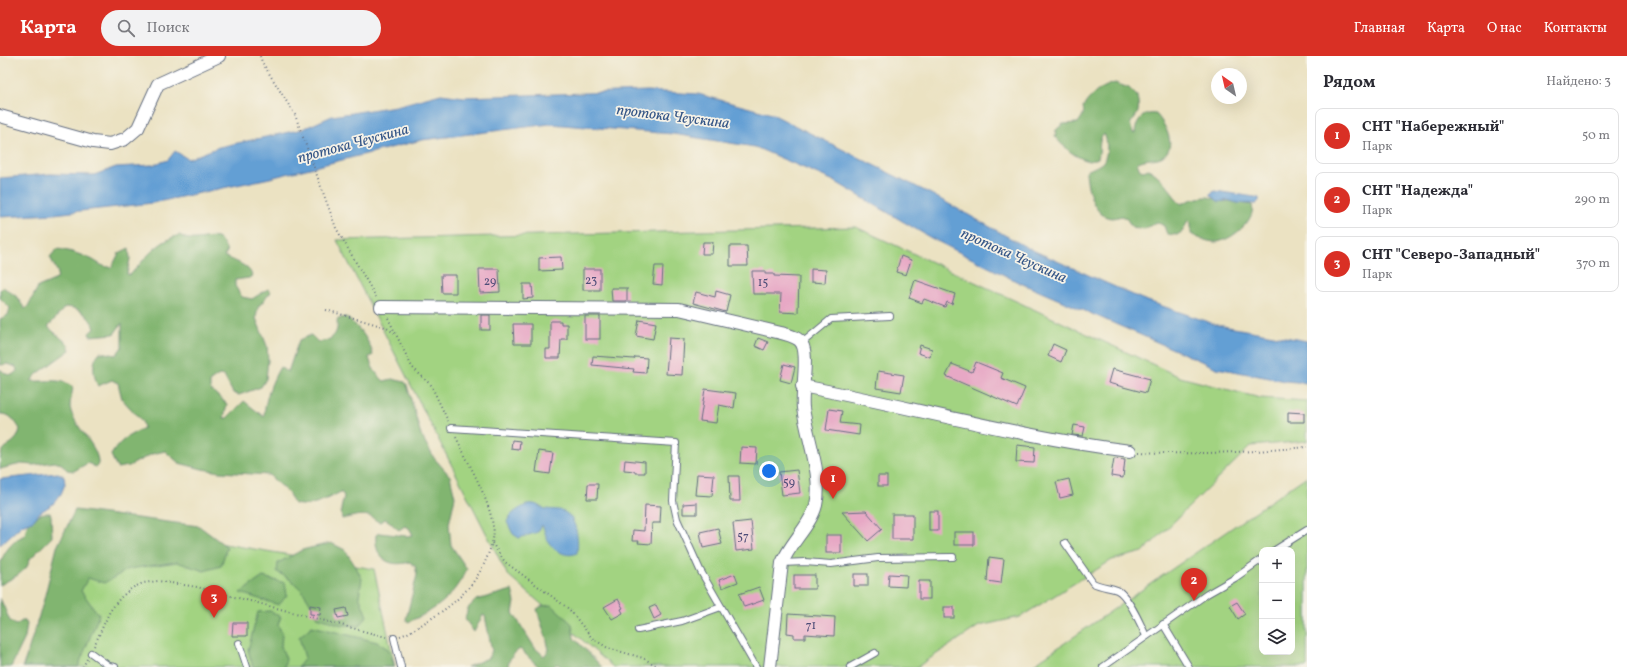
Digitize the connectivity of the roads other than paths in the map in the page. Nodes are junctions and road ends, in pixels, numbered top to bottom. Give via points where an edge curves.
1 (219, 56) edge
2 (0, 116) edge
3 (381, 307) road end
4 (890, 316) dead end
5 (802, 344) junction
6 (802, 386) junction
7 (451, 428) road end
8 (1130, 451) road end
9 (1307, 530) edge
10 (1065, 543) dead end
11 (1279, 547) edge
12 (954, 557) dead end
13 (1259, 561) edge
14 (782, 563) junction
15 (721, 607) junction
16 (1163, 624) junction
17 (638, 630) dead end
18 (1146, 636) junction
19 (394, 638) road end
20 (239, 643) dead end
21 (875, 652) dead end
22 (91, 653) road end
23 (114, 667) edge
24 (247, 667) edge
25 (401, 667) edge
26 (756, 667) edge
27 (770, 667) edge
28 (850, 667) edge
29 (1103, 667) edge
30 (1189, 667) edge

1 - 2 street via 158,84 138,128 125,139 110,144 93,142
3 - 5 street via 679,309 793,336
4 - 5 lane via 831,319
5 - 6 street via 805,356
6 - 8 street via 1028,434
6 - 14 street via 803,407 818,496 811,517
7 - 15 lane via 676,443 673,501 677,518 700,570
9 - 11 lane
10 - 18 lane via 1093,583 1118,590 1123,594
12 - 14 lane via 878,558 831,564
13 - 16 lane
14 - 27 street
15 - 17 lane via 682,621
15 - 26 lane
16 - 18 lane
16 - 30 lane
18 - 29 lane
19 - 25 lane
20 - 24 lane
21 - 28 lane
22 - 23 lane

